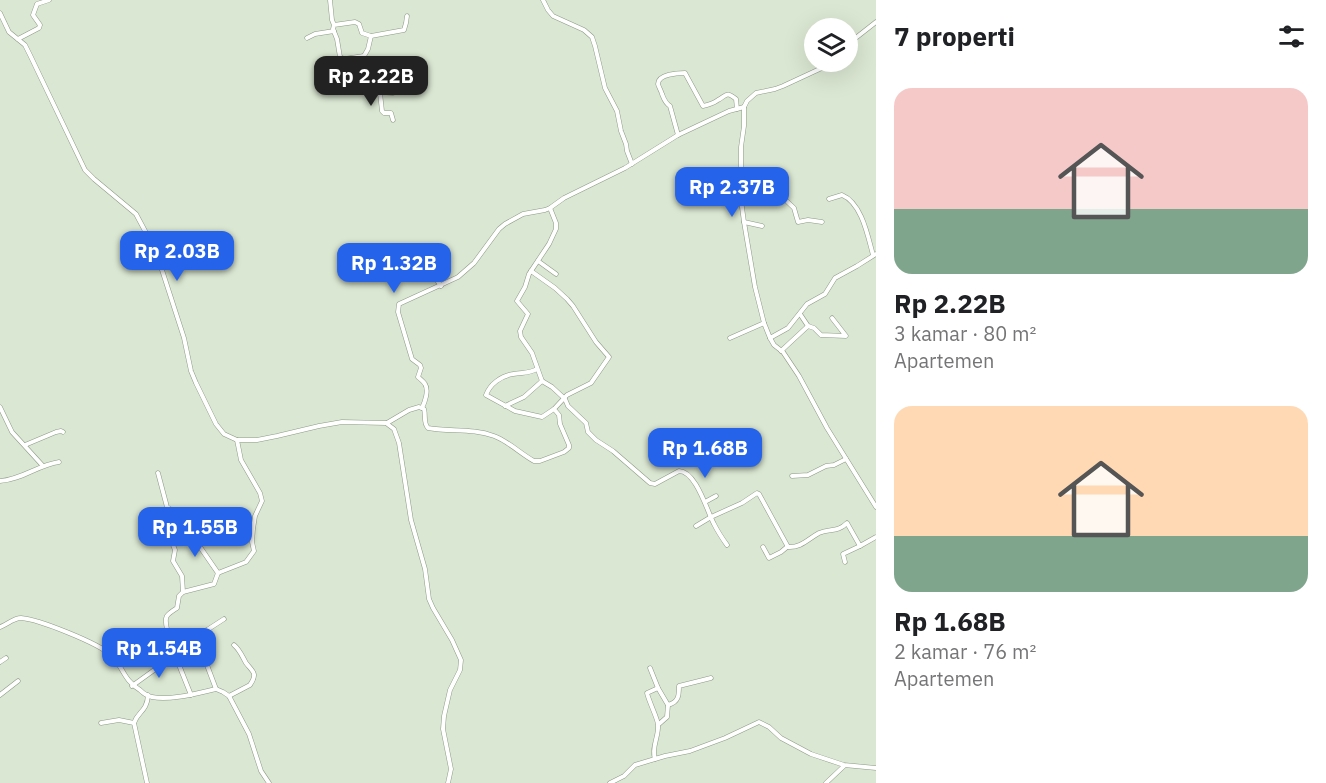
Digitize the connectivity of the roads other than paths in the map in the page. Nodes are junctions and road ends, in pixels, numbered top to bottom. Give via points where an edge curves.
1 (49, 0) edge
2 (330, 0) edge
3 (543, 0) edge
4 (0, 13) edge
5 (407, 16) dead end
6 (876, 21) edge
7 (334, 28) junction
8 (371, 36) junction
9 (858, 36) edge
10 (307, 38) dead end
11 (18, 39) junction
12 (364, 56) junction
13 (340, 57) junction
14 (813, 72) edge
15 (344, 78) junction
16 (380, 92) junction
17 (393, 93) dead end
18 (744, 107) junction
19 (737, 109) junction
20 (393, 120) dead end
21 (678, 135) junction
22 (632, 164) junction
23 (829, 199) dead end
24 (741, 200) junction
25 (550, 207) junction
26 (744, 222) junction
27 (822, 222) dead end
28 (762, 226) dead end
29 (402, 248) dead end
30 (874, 255) edge
31 (538, 261) junction
32 (531, 271) junction
33 (556, 274) dead end
34 (441, 286) junction
35 (800, 314) junction
36 (832, 318) dead end
37 (764, 323) junction
38 (808, 326) junction
39 (730, 338) dead end
40 (770, 338) junction
41 (781, 351) junction
42 (537, 369) junction
43 (542, 381) junction
44 (564, 398) junction
45 (505, 406) junction
46 (0, 407) edge
47 (422, 408) junction
48 (554, 409) junction
49 (386, 423) junction
50 (63, 432) dead end
51 (237, 440) junction
52 (25, 444) junction
53 (846, 459) junction
54 (59, 462) dead end
55 (43, 466) junction
56 (158, 473) dead end
57 (792, 476) dead end
58 (0, 481) edge
59 (716, 496) dead end
60 (705, 502) junction
61 (876, 507) edge
62 (711, 517) junction
63 (696, 526) dead end
64 (189, 531) junction
65 (876, 537) edge
66 (727, 545) dead end
67 (860, 546) junction
68 (763, 547) dead end
69 (787, 547) junction
70 (845, 562) dead end
71 (218, 573) junction
72 (183, 592) junction
73 (224, 618) dead end
74 (0, 627) edge
75 (207, 630) junction
76 (164, 635) junction
77 (234, 645) dead end
78 (171, 647) junction
79 (111, 655) junction
80 (175, 655) junction
81 (6, 658) dead end
82 (0, 662) edge
83 (650, 668) dead end
84 (711, 678) dead end
85 (18, 681) dead end
86 (132, 686) junction
87 (658, 688) junction
88 (216, 689) junction
89 (0, 695) edge
90 (191, 695) junction
91 (148, 696) junction
92 (229, 696) junction
93 (668, 705) junction
94 (100, 723) dead end
95 (134, 723) junction
96 (659, 724) junction
97 (655, 759) junction
98 (844, 765) junction
99 (876, 768) edge
100 (147, 783) edge
101 (269, 783) edge
102 (448, 783) edge
103 (610, 783) edge
104 (826, 783) edge

1 - 11 street via 37,4 33,15 39,28
2 - 7 street
3 - 22 street via 553,16 584,30 592,38
4 - 11 street via 9,32
5 - 8 street via 404,30
6 - 9 street
7 - 8 street via 357,22 362,33
7 - 10 street
7 - 13 street
8 - 12 street
11 - 51 street via 30,55 85,170 139,218 162,270 196,383 216,424 224,434
12 - 13 street
12 - 15 street via 365,72
13 - 15 street
14 - 18 street via 776,89 753,94
15 - 16 street via 350,89 379,84
16 - 17 street
16 - 20 street via 383,112 390,113
18 - 19 street
18 - 24 street
19 - 21 street
19 - 21 street via 736,99 727,94 703,106 685,73 664,77 658,84 670,106
21 - 22 street
22 - 25 street
23 - 30 street via 848,197 864,224
24 - 26 street
24 - 27 street via 764,200 777,192 794,208 798,222
25 - 31 street via 556,229
25 - 34 street via 523,214 502,226 474,263
26 - 28 street
26 - 37 street
29 - 34 street via 409,263 427,266
30 - 35 street via 835,278 825,294 809,302
31 - 32 street
31 - 33 street
32 - 42 street via 517,301 528,314 520,331
32 - 44 street via 573,306 609,357 592,382
34 - 47 street via 401,302 398,309 412,359 421,368 418,377 426,387
35 - 38 street
35 - 40 street via 788,328
36 - 38 street via 846,336 821,335
37 - 39 street
37 - 40 street
38 - 41 street
40 - 41 street
41 - 53 street via 800,376
42 - 43 street
42 - 45 street via 508,376 490,387 486,396
43 - 44 street
43 - 45 street via 524,397
44 - 48 street
44 - 60 street via 594,438 650,483 683,471 694,481
45 - 48 street via 540,417
46 - 52 street via 12,432
47 - 48 street via 428,428 493,435 537,461 569,448
47 - 49 street via 409,410
49 - 51 street via 342,422 257,440
49 - 102 street via 394,429 399,443 429,599 461,660 444,716 451,769
50 - 52 street
51 - 71 street via 241,460 262,501 255,516 254,551 246,562
52 - 55 street
53 - 57 street via 808,475
53 - 61 street
54 - 55 street
55 - 58 street
56 - 64 street via 167,507
59 - 60 street
60 - 62 street
62 - 63 street
62 - 66 street
62 - 69 street via 758,493
64 - 71 street
64 - 72 street via 173,545 173,561 182,576
65 - 67 street
67 - 69 street via 847,523
67 - 70 street via 843,555
68 - 69 street via 769,558
71 - 72 street via 214,584
72 - 76 street via 177,608 166,618
73 - 75 street
74 - 79 street via 19,618 31,620
75 - 78 street
75 - 88 street via 208,638 201,649
76 - 78 street
76 - 79 street
77 - 92 street via 254,675 252,684
78 - 80 street
79 - 86 street
80 - 86 street
80 - 90 street
81 - 82 street
83 - 87 street
84 - 93 street via 679,686 678,698
85 - 89 street
86 - 91 street
87 - 93 street
87 - 96 street via 647,693
88 - 90 street
88 - 92 street
90 - 91 street
91 - 95 street via 147,705
92 - 101 street
93 - 96 street via 667,717
94 - 95 street
95 - 100 street
96 - 97 street
97 - 98 street via 690,751 759,722 796,747
97 - 103 street via 636,765
98 - 99 street
98 - 104 street

